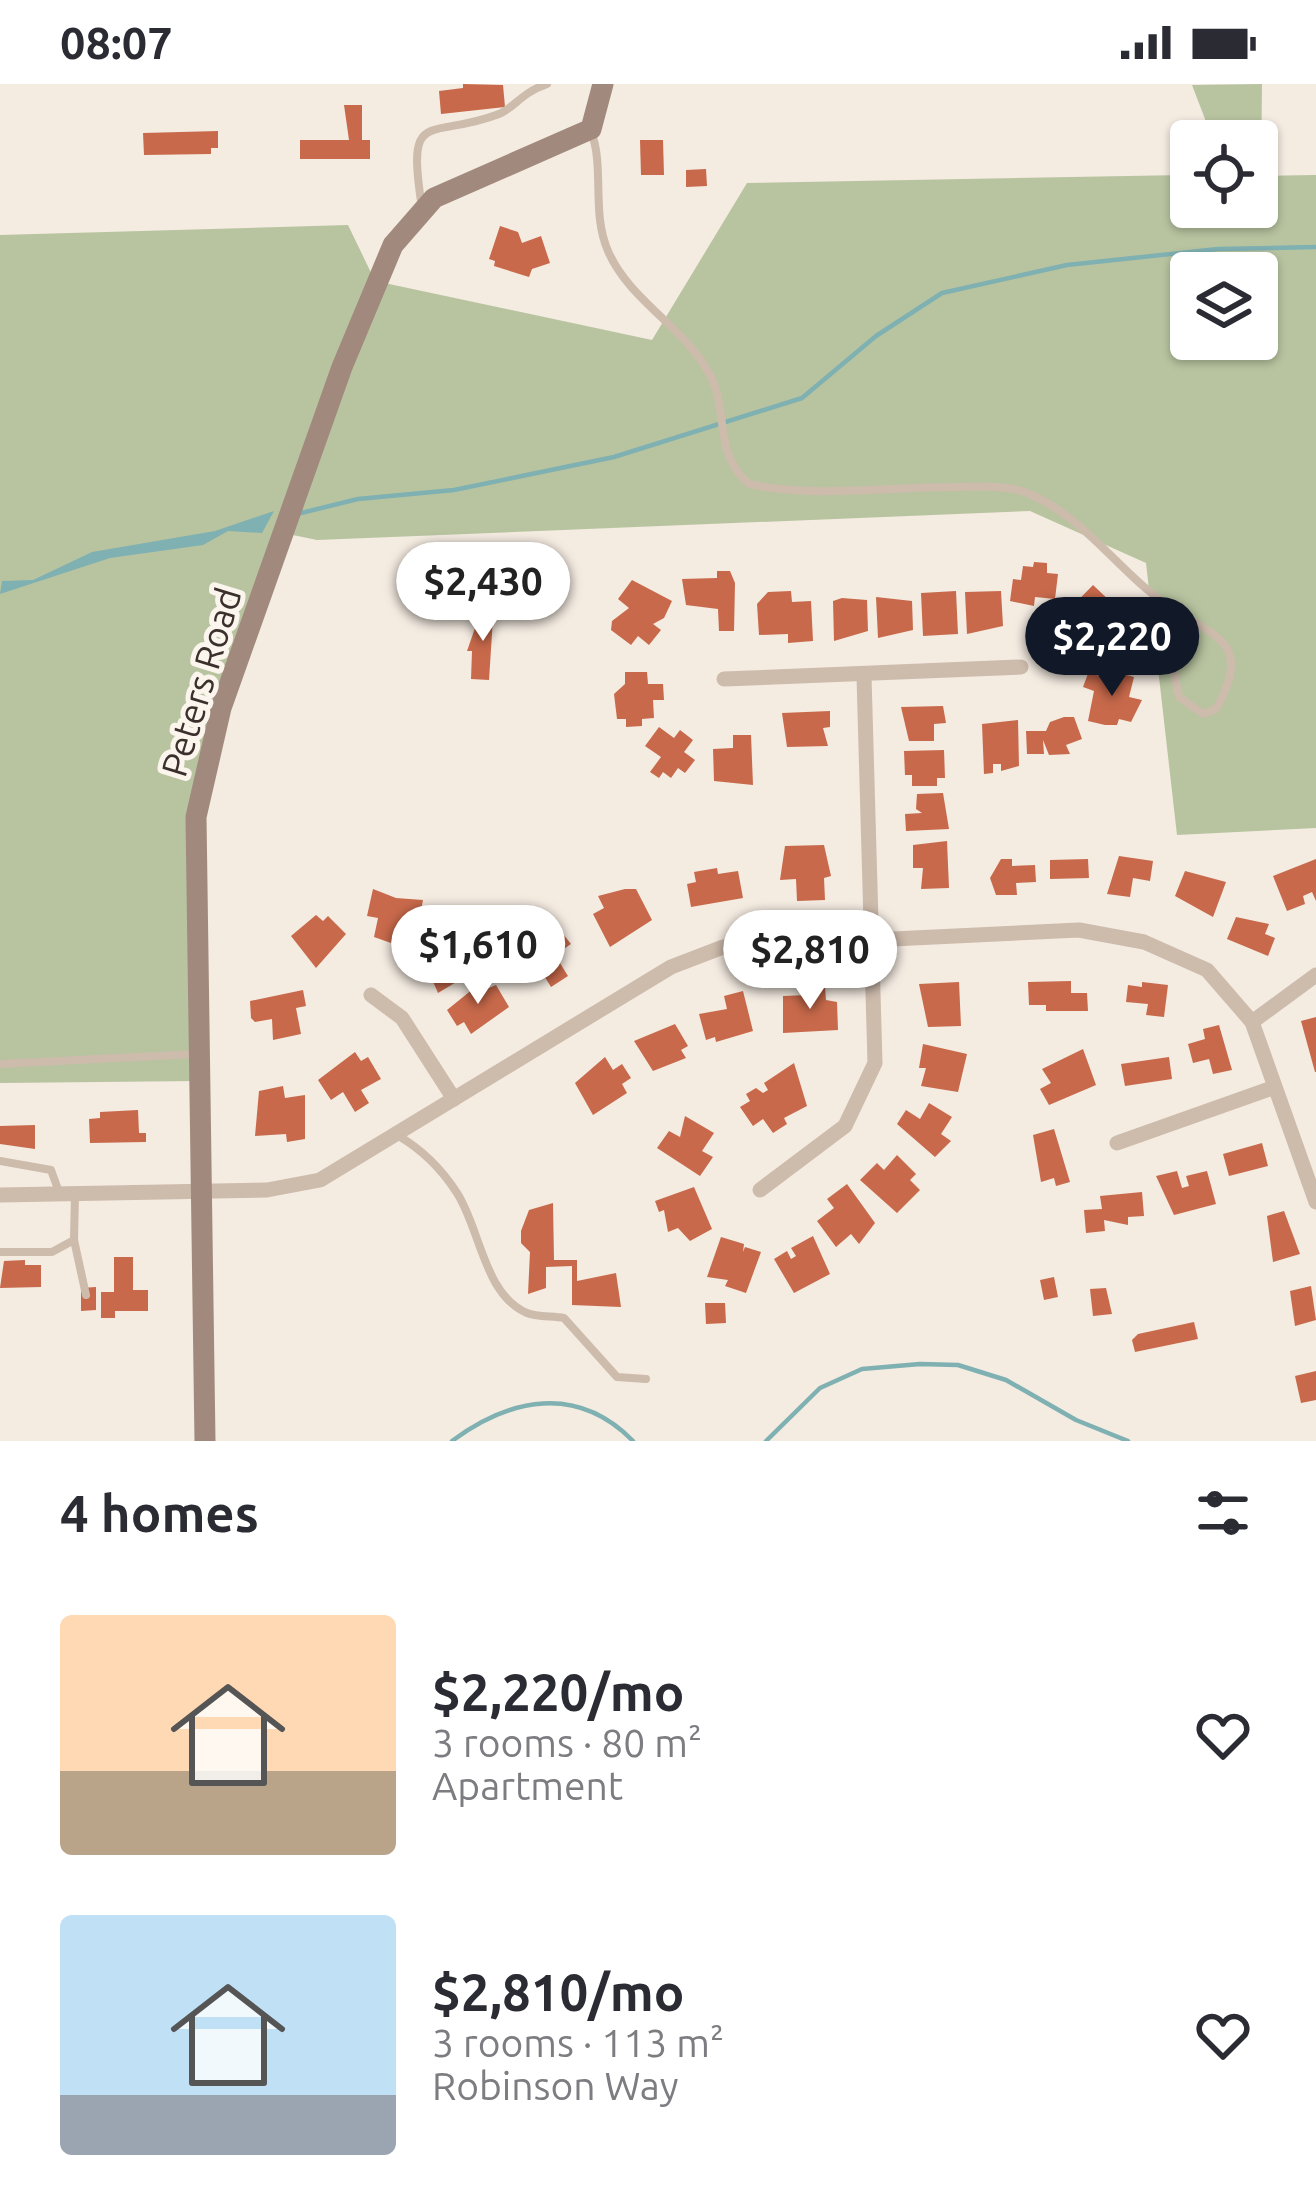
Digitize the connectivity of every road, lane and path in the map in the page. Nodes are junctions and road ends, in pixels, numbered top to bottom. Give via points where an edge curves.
1 (547, 84) edge
2 (603, 84) edge
3 (591, 129) junction
4 (422, 209) junction
5 (1160, 600) junction
6 (1021, 667) dead end
7 (864, 676) junction
8 (724, 680) dead end
9 (875, 940) junction
10 (1316, 975) edge
11 (370, 994) dead end
12 (1252, 1022) junction
13 (197, 1054) junction
14 (0, 1064) edge
15 (1272, 1088) junction
16 (454, 1099) junction
17 (396, 1135) junction
18 (1118, 1144) dead end
19 (0, 1161) edge
20 (200, 1189) junction
21 (760, 1190) dead end
22 (68, 1192) junction
23 (0, 1195) edge
24 (1316, 1202) edge
25 (74, 1240) junction
26 (0, 1252) edge
27 (86, 1295) dead end
28 (646, 1379) dead end
29 (205, 1441) edge

1 - 4 lane via 498,114 430,128 416,159
2 - 3 street
3 - 4 street, Peters Road via 452,187
3 - 5 lane via 609,254 698,355 718,394 725,457 748,484 1025,492 1112,551
4 - 13 street, Peters Road via 375,281 221,708 196,818
5 - 5 lane via 1228,644 1216,709 1203,714 1179,697
6 - 7 street
7 - 8 street
7 - 9 street
9 - 12 street via 1079,930 1144,942 1207,970
9 - 16 street via 749,944 694,956
9 - 21 street via 878,1043 861,1102 821,1149
10 - 12 street
11 - 16 street via 402,1018
12 - 15 street
13 - 14 lane
13 - 20 street, Peters Road
15 - 18 street
15 - 24 street
16 - 17 street
17 - 20 street via 304,1185
17 - 28 lane via 424,1150 459,1195 495,1282 517,1306 564,1318 617,1378
19 - 22 lane via 51,1170
20 - 22 street
20 - 29 street, Peters Road
22 - 23 street
22 - 25 lane
25 - 26 lane via 52,1252
25 - 27 lane

